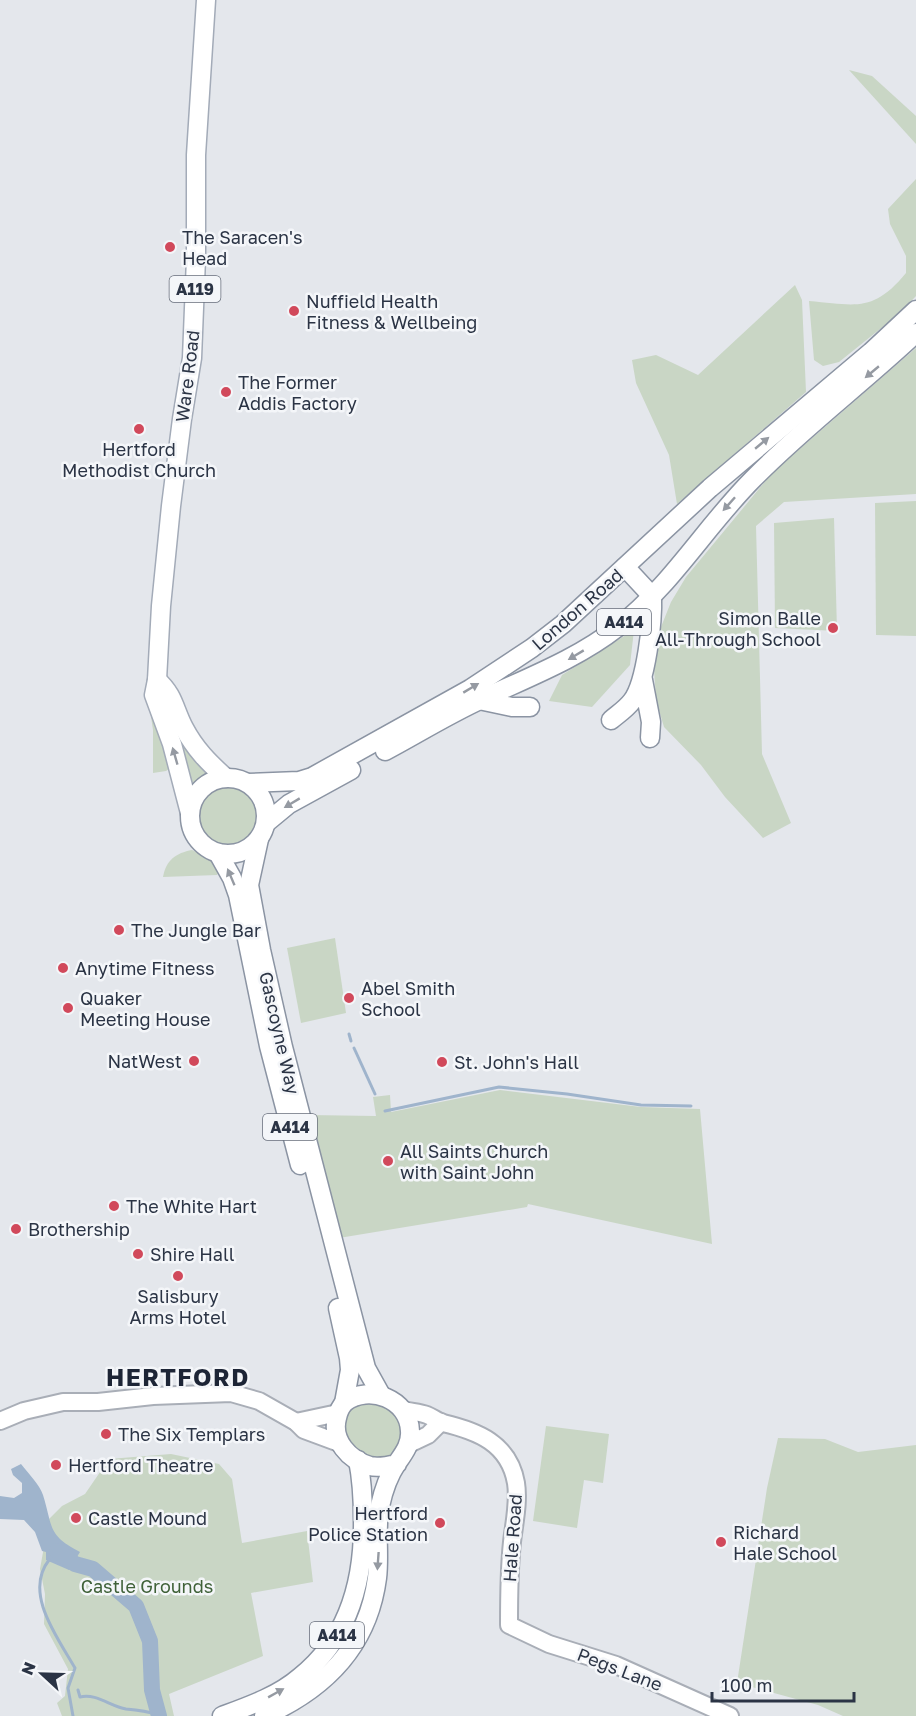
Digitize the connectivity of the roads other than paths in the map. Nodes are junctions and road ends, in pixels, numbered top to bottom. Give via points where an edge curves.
1 (206, 0) edge
2 (916, 310) edge
3 (916, 333) edge
4 (625, 567) junction
5 (652, 596) junction
6 (158, 680) junction
7 (643, 680) junction
8 (479, 700) junction
9 (530, 707) dead end
10 (611, 720) dead end
11 (650, 738) dead end
12 (226, 778) junction
13 (248, 783) junction
14 (190, 813) junction
15 (262, 831) junction
16 (218, 853) junction
17 (381, 1395) junction
18 (341, 1408) junction
19 (404, 1410) junction
20 (6, 1418) edge
21 (296, 1422) junction
22 (441, 1422) junction
23 (339, 1443) junction
24 (409, 1444) junction
25 (358, 1460) junction
26 (397, 1464) junction
27 (510, 1625) joint
28 (222, 1716) edge
29 (264, 1716) edge
30 (730, 1716) edge

1 - 6 main road, Ware Road / A119 via 196,154 192,358 171,506
4 -> 2 main road, London Road / A414
3 -> 5 main road, London Road / A414 via 753,478
4 - 5 main road
13 -> 4 main road, London Road / A414 via 292,782 312,777 451,700 532,648
5 - 7 main road
5 -> 8 main road, London Road / A414 via 617,628 573,657
6 - 12 main road via 169,690 185,730 198,750
14 -> 6 main road, Ware Road / A119 via 154,694
7 - 10 main road via 632,702
7 - 11 main road
8 - 9 main road
8 -> 15 main road, London Road / A414 via 280,810
12 - 13 main road
12 - 14 main road via 201,789
13 - 15 main road via 266,807
14 - 16 main road via 198,839
15 - 16 main road via 248,849
15 - 17 main road, Gascoyne Way / A414 via 249,885 270,990 366,1368
18 -> 16 main road, Gascoyne Way / A414 via 350,1358 269,1046 238,895
17 - 18 main road via 360,1395
17 - 19 main road
18 - 21 main road
18 - 23 main road via 336,1423
19 - 22 main road, Hale Road
19 - 24 main road via 411,1432
20 - 21 main road via 63,1402 231,1393 267,1405
21 - 23 main road via 304,1430
22 - 24 main road via 428,1435
22 - 27 main road, Hale Road via 485,1437 512,1470 516,1499 509,1577
23 - 25 main road
24 - 26 main road
25 - 26 main road via 379,1467
28 -> 25 main road, A414 via 265,1699 300,1678 324,1654 345,1622 358,1583 363,1541
26 -> 29 main road, A414 via 379,1509 377,1579 358,1638 326,1678
27 - 30 main road, Pegs Lane via 549,1644 616,1665

